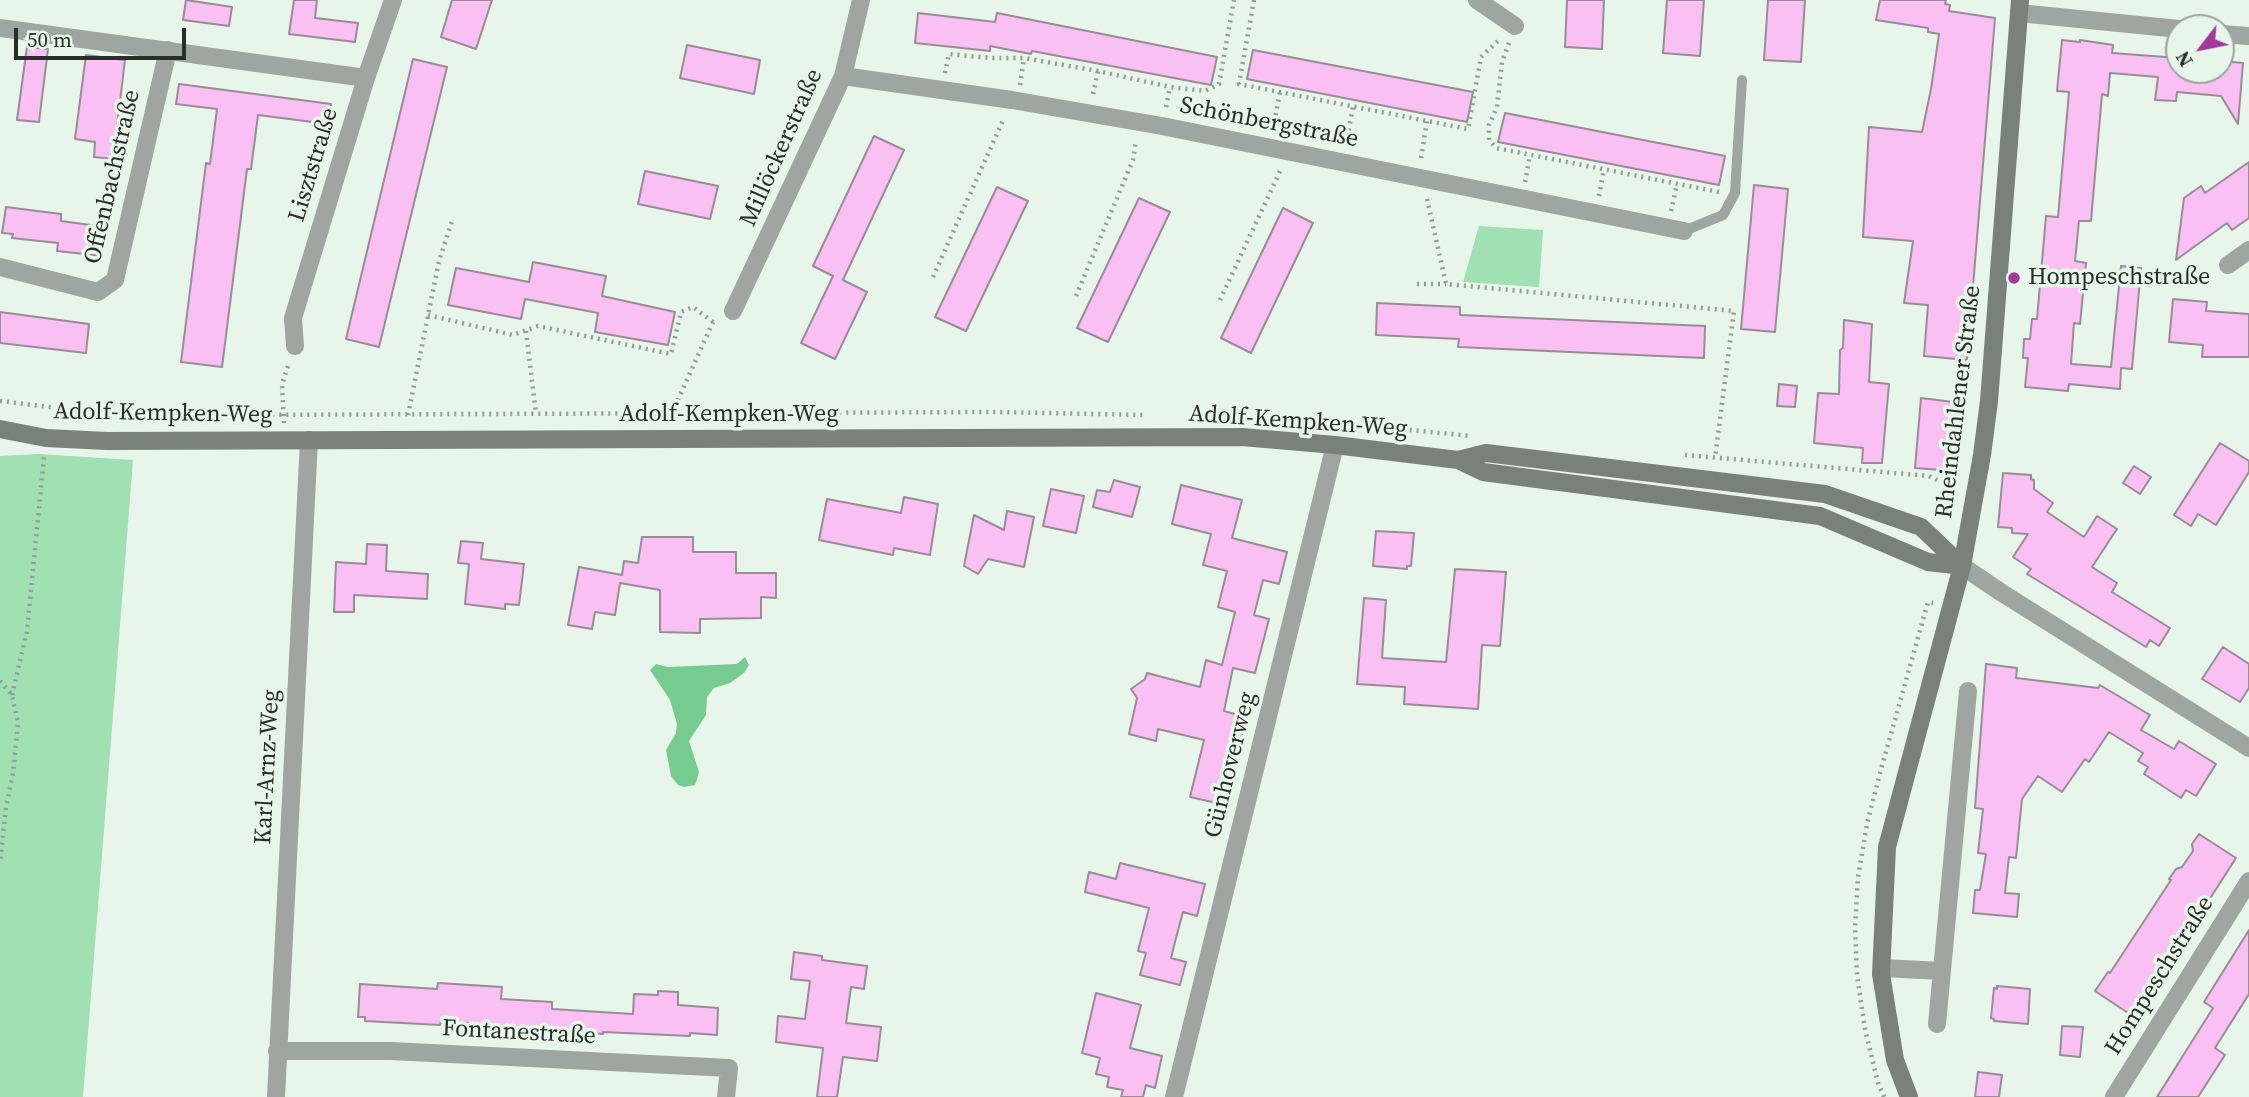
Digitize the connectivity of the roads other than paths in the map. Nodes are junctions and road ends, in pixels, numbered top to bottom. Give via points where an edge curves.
1 (393, 0) edge
2 (862, 0) edge
3 (1477, 0) edge
4 (2019, 6) edge
5 (1515, 26) road end
6 (2165, 27) edge
7 (0, 28) edge
8 (168, 50) junction
9 (843, 76) junction
10 (366, 78) junction
11 (1742, 80) dead end
12 (1684, 231) joint
13 (2249, 250) edge
14 (2228, 265) dead end
15 (0, 267) edge
16 (733, 311) road end
17 (295, 346) road end
18 (0, 429) edge
19 (309, 440) junction
20 (1335, 444) junction
21 (1458, 460) junction
22 (1962, 566) junction
23 (1968, 691) dead end
24 (2249, 748) edge
25 (2249, 881) edge
26 (1882, 968) junction
27 (1942, 971) junction
28 (1937, 1024) dead end
29 (277, 1051) junction
30 (276, 1097) edge
31 (726, 1097) edge
32 (1174, 1097) edge
33 (1909, 1097) edge
34 (2114, 1097) edge

1 - 10 street, Lisztstraße
2 - 9 street, Millöckerstraße
3 - 5 street
4 - 6 street
4 - 22 main road, Rheindahlener Straße via 1989,401
7 - 8 street
8 - 10 street
8 - 15 street, Offenbachstraße via 115,280 98,292
9 - 12 street, Schönbergstraße via 1139,122
9 - 16 street, Millöckerstraße
10 - 17 street, Lisztstraße via 293,318
11 - 12 lane via 1733,195 1723,215
13 - 14 street
18 - 19 main road, Adolf-Kempken-Weg via 46,438 107,441
19 - 20 main road, Adolf-Kempken-Weg via 1242,437
19 - 29 street, Karl-Arnz-Weg
20 - 21 main road, Adolf-Kempken-Weg
20 - 32 street, Günhoverweg
21 - 22 main road, Adolf-Kempken-Weg via 1483,472 1819,516 1928,562
21 - 22 main road, Adolf-Kempken-Weg via 1486,453 1825,495 1921,527
22 - 24 street
22 - 26 main road, Rheindahlener Straße via 1887,847
23 - 27 street
25 - 34 street, Hompeschstraße
26 - 27 street
26 - 33 main road, Rheindahlener Straße via 1895,1060
27 - 28 street
29 - 30 street, Karl-Arnz-Weg
29 - 31 street, Fontanestraße via 391,1051 729,1068

